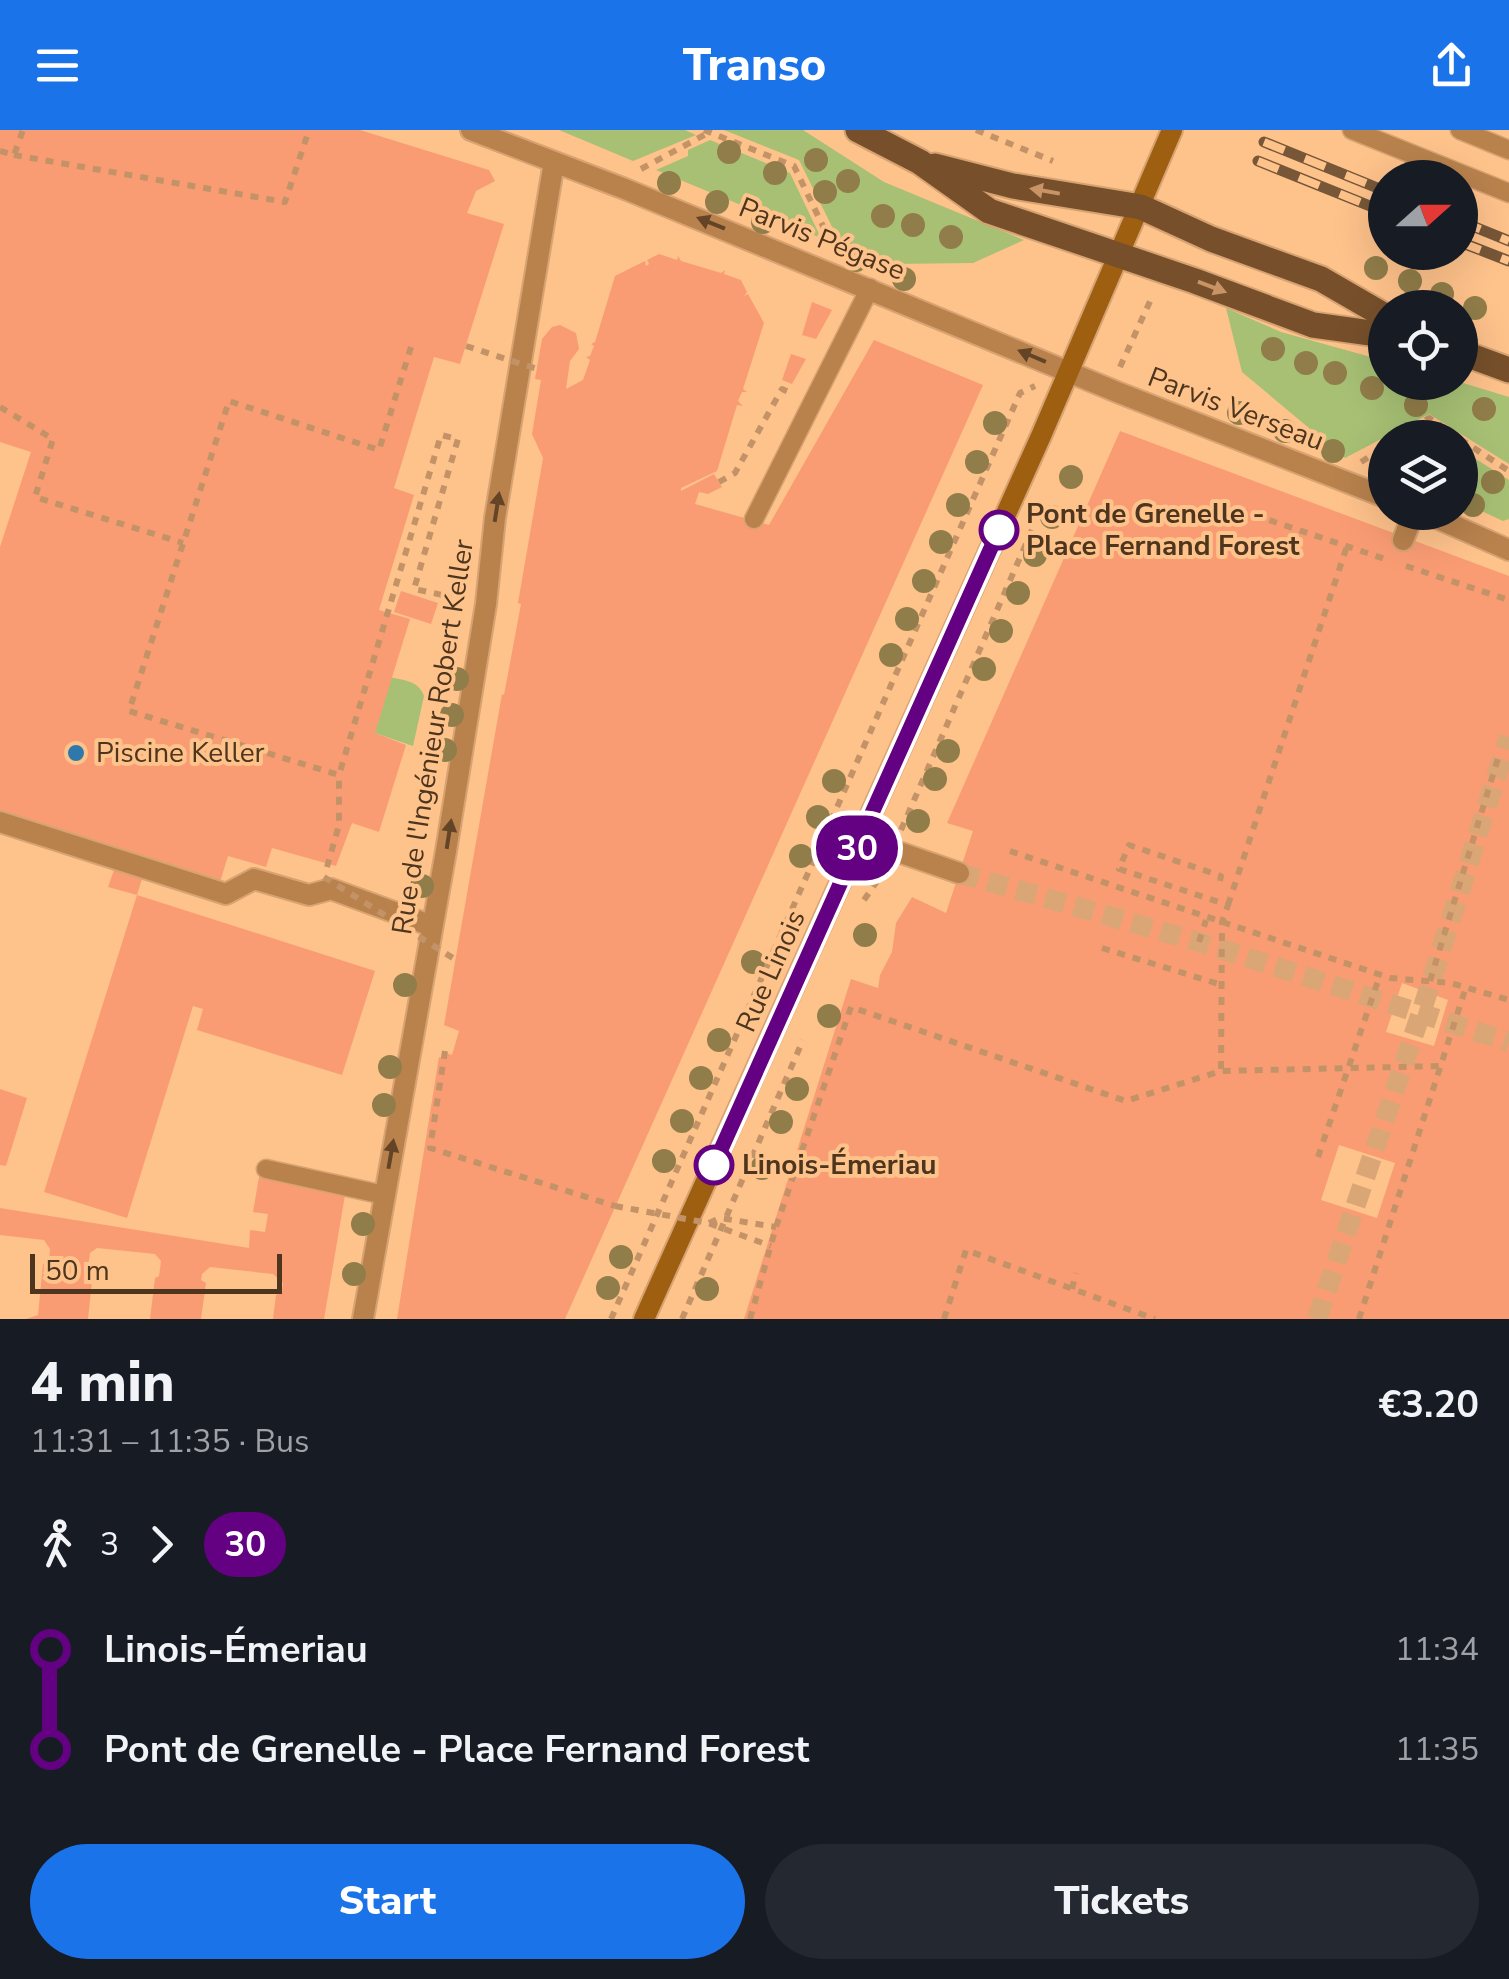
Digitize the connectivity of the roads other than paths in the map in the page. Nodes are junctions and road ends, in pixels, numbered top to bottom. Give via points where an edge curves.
1 (470, 130) edge
2 (858, 130) edge
3 (1172, 130) edge
4 (1352, 130) edge
5 (1460, 130) edge
6 (1509, 150) edge
7 (554, 162) junction
8 (920, 162) junction
9 (1509, 193) edge
10 (1141, 206) junction
11 (1119, 256) junction
12 (870, 288) junction
13 (1368, 306) edge
14 (1368, 333) edge
15 (1478, 359) edge
16 (1509, 370) edge
17 (1068, 372) junction
18 (1368, 490) edge
19 (754, 520) dead end
20 (1407, 530) edge
21 (1464, 530) edge
22 (1403, 540) dead end
23 (1509, 550) edge
24 (0, 822) edge
25 (861, 840) junction
26 (959, 873) tunnel mouth
27 (432, 926) junction
28 (266, 1169) dead end
29 (384, 1195) junction
30 (362, 1319) edge
31 (644, 1319) edge

1 - 7 street, Parvis Pégase
2 - 8 main road
3 - 10 street, Rue Linois
4 - 9 lane
5 - 6 lane
12 -> 7 street, Parvis Pégase
27 -> 7 street, Rue de l'Ingénieur Robert Keller
10 -> 8 main road via 1012,186
8 - 11 main road via 988,211
10 - 11 street, Rue Linois
10 - 13 main road via 1321,279
11 -> 14 main road via 1313,325
11 - 17 street, Rue Linois
17 -> 12 street, Parvis Pégase
12 - 19 lane
15 - 16 main road
17 - 18 street, Parvis Verseau
17 - 25 street, Rue Linois
20 - 22 street
21 - 23 street
24 - 27 street via 226,894 254,879 309,895 331,889
25 - 26 street
25 - 31 street, Rue Linois
29 -> 27 street, Rue de l'Ingénieur Robert Keller
28 - 29 lane
29 - 30 street, Rue de l'Ingénieur Robert Keller

